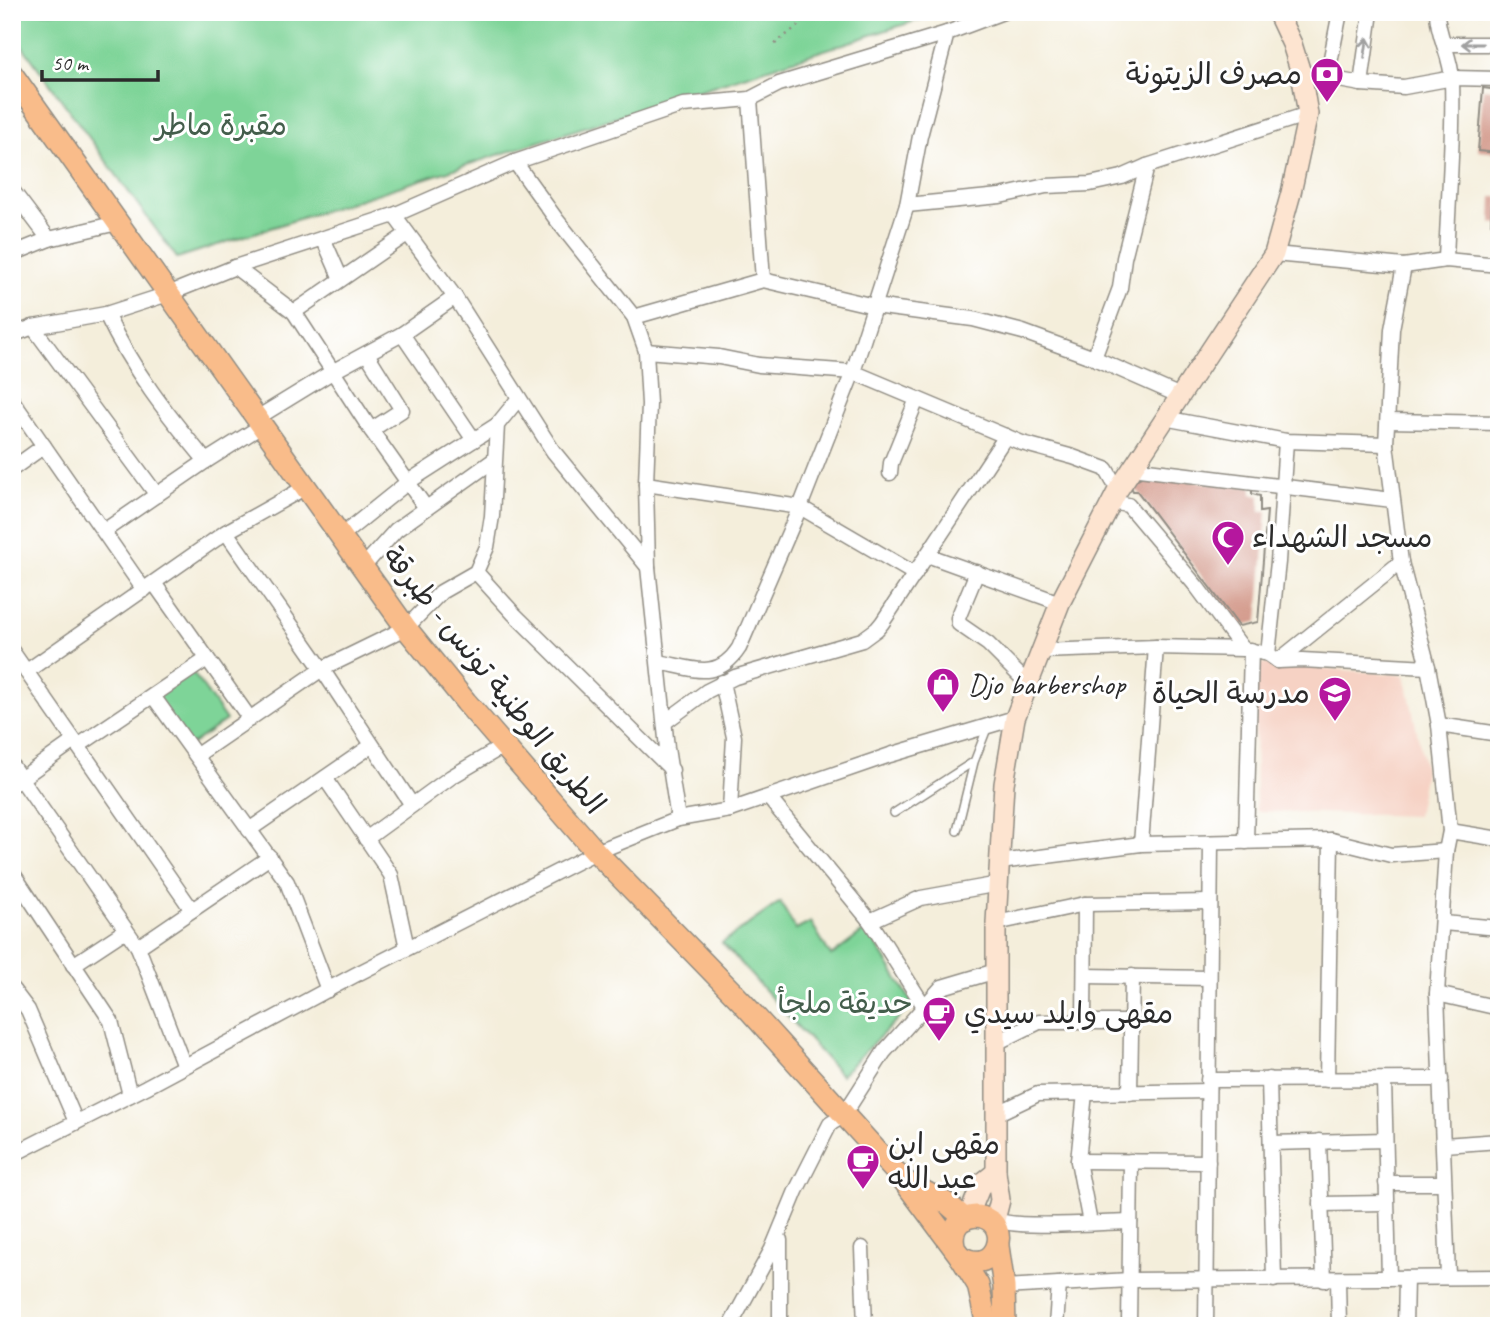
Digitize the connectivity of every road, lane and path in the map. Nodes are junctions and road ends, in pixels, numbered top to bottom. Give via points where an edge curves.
1 (815, 12) edge
2 (1003, 12) edge
3 (1277, 12) edge
4 (1340, 12) edge
5 (1371, 12) edge
6 (1437, 12) edge
7 (947, 33) junction
8 (775, 44) dead end
9 (1444, 44) junction
10 (1499, 44) edge
11 (1301, 72) junction
12 (12, 74) edge
13 (1327, 78) junction
14 (1452, 78) junction
15 (1499, 79) edge
16 (1361, 84) junction
17 (18, 93) edge
18 (750, 99) junction
19 (1308, 114) junction
20 (514, 162) junction
21 (1147, 166) junction
22 (12, 190) edge
23 (908, 205) junction
24 (394, 215) junction
25 (117, 223) junction
26 (407, 234) junction
27 (323, 238) junction
28 (49, 239) junction
29 (12, 254) edge
30 (1274, 254) junction
31 (1446, 260) junction
32 (1499, 265) edge
33 (1404, 266) junction
34 (235, 267) junction
35 (341, 279) junction
36 (764, 280) junction
37 (168, 294) junction
38 (456, 298) junction
39 (874, 306) junction
40 (294, 312) junction
41 (106, 314) junction
42 (634, 317) junction
43 (33, 327) junction
44 (402, 334) junction
45 (12, 335) edge
46 (646, 351) junction
47 (367, 354) junction
48 (1094, 358) junction
49 (332, 372) junction
50 (853, 372) junction
51 (1178, 395) junction
52 (519, 398) junction
53 (916, 399) junction
54 (12, 400) edge
55 (1164, 418) junction
56 (1388, 421) junction
57 (260, 422) junction
58 (1499, 423) edge
59 (497, 425) junction
60 (371, 430) junction
61 (1006, 436) junction
62 (474, 440) junction
63 (1286, 440) junction
64 (1386, 444) junction
65 (44, 446) junction
66 (494, 460) junction
67 (206, 461) junction
68 (1131, 468) junction
69 (12, 469) edge
70 (890, 472) dead end
71 (408, 482) junction
72 (646, 485) junction
73 (1283, 486) junction
74 (306, 487) junction
75 (156, 495) junction
76 (1114, 496) junction
77 (1392, 500) junction
78 (800, 507) junction
79 (426, 508) junction
80 (104, 531) junction
81 (226, 532) junction
82 (341, 536) junction
83 (927, 555) junction
84 (1401, 562) junction
85 (363, 567) junction
86 (648, 567) junction
87 (476, 572) junction
88 (977, 572) junction
89 (915, 574) junction
90 (149, 586) junction
91 (1060, 603) junction
92 (406, 628) junction
93 (1156, 648) junction
94 (1247, 650) junction
95 (12, 651) edge
96 (1041, 651) junction
97 (1273, 657) junction
98 (207, 659) junction
99 (659, 662) junction
100 (728, 663) junction
101 (1428, 667) junction
102 (322, 669) junction
103 (27, 671) junction
104 (728, 680) junction
105 (1027, 684) junction
106 (153, 696) junction
107 (1015, 718) junction
108 (250, 719) junction
109 (665, 722) junction
110 (1439, 725) junction
111 (989, 726) junction
112 (1499, 734) edge
113 (76, 744) junction
114 (505, 745) junction
115 (371, 746) junction
116 (197, 755) junction
117 (974, 762) junction
118 (12, 766) edge
119 (672, 770) junction
120 (325, 778) junction
121 (17, 782) edge
122 (769, 798) junction
123 (412, 805) junction
124 (730, 810) junction
125 (894, 813) dead end
126 (678, 819) junction
127 (250, 831) junction
128 (957, 831) dead end
129 (1450, 831) junction
130 (366, 839) junction
131 (1499, 839) edge
132 (1331, 840) junction
133 (1246, 842) junction
134 (1211, 843) junction
135 (1142, 844) junction
136 (1446, 851) junction
137 (596, 852) junction
138 (270, 857) junction
139 (1000, 862) junction
140 (12, 872) edge
141 (999, 884) junction
142 (1210, 902) junction
143 (1085, 904) junction
144 (192, 910) junction
145 (870, 921) junction
146 (996, 923) junction
147 (1443, 923) junction
148 (1499, 929) edge
149 (126, 930) junction
150 (138, 947) junction
151 (407, 948) junction
152 (73, 965) junction
153 (996, 971) junction
154 (1085, 976) junction
155 (1132, 976) junction
156 (1209, 978) junction
157 (12, 989) edge
158 (328, 990) junction
159 (1437, 994) junction
160 (924, 1006) junction
161 (1499, 1008) edge
162 (1084, 1021) junction
163 (1132, 1022) junction
164 (996, 1043) junction
165 (184, 1066) junction
166 (1269, 1079) junction
167 (1441, 1079) junction
168 (1327, 1080) junction
169 (1384, 1081) junction
170 (1208, 1085) junction
171 (1085, 1093) junction
172 (1130, 1093) junction
173 (130, 1096) junction
174 (996, 1114) junction
175 (843, 1116) junction
176 (76, 1122) junction
177 (1385, 1140) junction
178 (1319, 1141) junction
179 (1499, 1141) edge
180 (1271, 1143) junction
181 (1444, 1145) junction
182 (12, 1155) edge
183 (1078, 1161) junction
184 (1130, 1161) junction
185 (1208, 1162) junction
186 (996, 1172) junction
187 (904, 1181) junction
188 (1443, 1182) junction
189 (1386, 1184) junction
190 (1386, 1203) junction
191 (1321, 1205) junction
192 (966, 1218) junction
193 (995, 1222) junction
194 (1130, 1222) junction
195 (1090, 1223) junction
196 (780, 1231) junction
197 (998, 1246) junction
198 (862, 1248) dead end
199 (957, 1251) junction
200 (1448, 1276) junction
201 (1499, 1277) edge
202 (1389, 1278) junction
203 (1406, 1278) junction
204 (1130, 1280) junction
205 (1207, 1280) junction
206 (1274, 1280) junction
207 (1331, 1280) junction
208 (1059, 1284) junction
209 (1004, 1287) junction
210 (730, 1326) edge
211 (780, 1326) edge
212 (865, 1326) edge
213 (987, 1326) edge
214 (1005, 1326) edge
215 (1056, 1326) edge
216 (1129, 1326) edge
217 (1206, 1326) edge
218 (1339, 1326) edge
219 (1405, 1326) edge

1 - 8 path
2 - 7 street
3 - 11 main road
4 - 13 street
16 -> 5 street
6 - 9 street
7 - 18 street via 779,84
7 - 23 street via 920,136
10 -> 9 street
9 - 14 street
11 - 13 street
11 - 19 main road
12 - 17 main road, الطريق الوطنية تونس - طبرقة
13 - 16 street
14 - 15 street
14 - 16 street via 1404,87
14 - 31 street
17 - 25 main road, الطريق الوطنية تونس - طبرقة
18 - 20 street via 683,106
18 - 36 street
19 - 21 street
19 - 30 main road
20 - 24 street
20 - 42 street
21 - 23 street via 1090,184
21 - 48 street via 1120,288
22 - 28 street
23 - 39 street
24 - 26 street
24 - 27 street
25 - 28 street
25 - 37 main road, الطريق الوطنية تونس - طبرقة
26 - 35 street
26 - 38 street
27 - 34 street
27 - 35 street
28 - 29 street
30 - 33 street
30 - 51 main road
31 - 32 street
31 - 33 street
33 - 56 street via 1392,328
34 - 37 street
34 - 40 street
35 - 40 street
36 - 39 street
36 - 42 street
37 - 41 street
37 - 57 main road, الطريق الوطنية تونس - طبرقة
38 - 44 street
38 - 52 street
39 - 48 street via 973,319
39 - 50 street
40 - 49 street
41 - 43 street
41 - 67 street via 151,394
42 - 46 street
43 - 45 street
43 - 75 street
44 - 47 street
44 - 62 street
46 - 50 street
46 - 72 street
47 - 49 street
47 - 60 street via 402,410
48 - 51 street
49 - 57 street
49 - 60 street
50 - 53 street
50 - 78 street
51 - 55 main road
52 - 59 street
52 - 86 street via 553,451
53 - 61 street
53 - 70 street
54 - 65 street
55 - 63 street
55 - 68 main road
56 - 58 street
56 - 64 street
57 - 67 street
57 - 74 main road, الطريق الوطنية تونس - طبرقة
59 - 62 street
59 - 66 street
60 - 71 street
61 - 76 street via 1106,469
61 - 83 street
62 - 71 street
63 - 64 street
63 - 73 street
64 - 77 street
65 - 69 street
65 - 80 street
66 - 79 street
66 - 87 street via 492,516 487,547
67 - 75 street
68 - 73 street
68 - 76 main road
71 - 79 street
71 - 82 street
72 - 78 street
72 - 86 street
73 - 77 street
73 - 97 street
74 - 81 street
74 - 82 main road, الطريق الوطنية تونس - طبرقة
75 - 80 street
76 - 91 main road
76 - 94 street via 1128,505
77 - 84 street
78 - 89 street
78 - 100 street
79 - 85 street via 396,530
80 - 90 street
81 - 90 street
81 - 102 street
82 - 85 main road, الطريق الوطنية تونس - طبرقة
83 - 88 street
83 - 89 street
84 - 97 street
84 - 101 street
85 - 92 main road, الطريق الوطنية تونس - طبرقة
86 - 99 street
87 - 92 street via 441,592
87 - 119 street
88 - 91 street
88 - 105 street via 959,625 988,644
89 - 104 street via 866,638
90 - 98 street
90 - 103 street
91 - 96 main road
92 - 102 street
92 - 114 main road, الطريق الوطنية تونس - طبرقة
93 - 94 street
93 - 96 street
93 - 135 street
94 - 97 street
94 - 133 street
95 - 103 street
96 - 105 main road
97 - 101 street
98 - 106 street
98 - 108 street
99 - 100 street via 710,670
99 - 109 street
100 - 104 street
101 - 110 street
102 - 108 street
102 - 115 street
103 - 113 street
104 - 109 street
104 - 124 street via 734,737
105 - 107 main road
106 - 113 street
106 - 116 street
107 - 111 street
107 - 139 main road via 1004,784
108 - 116 street
109 - 119 street
110 - 112 street
110 - 129 street
111 - 117 lane
111 - 122 street
113 - 121 street
113 - 144 street
114 - 123 street
114 - 137 main road, الطريق الوطنية تونس - طبرقة
115 - 120 street
115 - 123 street
116 - 127 street
117 - 125 lane
117 - 128 lane
118 - 121 street
119 - 126 street
120 - 127 street
120 - 130 street
121 - 149 street
122 - 124 street
122 - 145 street
123 - 130 street
124 - 126 street
126 - 137 street
127 - 138 street
129 - 131 street
129 - 136 street
130 - 151 street via 391,875
132 - 133 street
132 - 136 street via 1391,855
132 - 168 street
133 - 134 street
134 - 135 street
134 - 142 street
135 - 139 street
136 - 147 street
137 - 151 street
137 - 175 main road, الطريق الوطنية تونس - طبرقة via 742,1002
138 - 144 street
138 - 158 street via 287,882
139 - 141 main road
140 - 152 street
141 - 145 street via 921,898
141 - 146 main road
142 - 143 street
142 - 156 street
143 - 146 street
143 - 154 street
144 - 150 street
145 - 160 street
146 - 153 main road
147 - 148 street
147 - 159 street
149 - 150 street
149 - 152 street
150 - 165 street
151 - 158 street
152 - 173 street via 111,1021
153 - 160 street via 942,987
153 - 164 main road
154 - 155 street
154 - 162 street
155 - 156 street
155 - 163 street
156 - 170 street
157 - 176 street via 28,1010
158 - 165 street
159 - 161 street
159 - 167 street
160 - 175 street via 884,1052
162 - 163 street
162 - 164 street via 1039,1022
163 - 172 street
164 - 174 main road
165 - 173 street
166 - 168 street
166 - 170 street
166 - 180 street
167 - 169 street
167 - 181 street
168 - 169 street
169 - 177 street
170 - 172 street
170 - 185 street
171 - 172 street
171 - 174 street via 1038,1094
171 - 183 street
173 - 176 street
174 - 186 main road
175 - 187 main road, الطريق الوطنية تونس - طبرقة
175 - 196 street via 830,1124 823,1136
176 - 182 street
177 - 178 street
177 - 189 street
178 - 180 street
178 - 191 street
179 - 181 street
180 - 206 street
181 - 188 street
183 - 184 street
183 - 195 street
184 - 185 street
184 - 194 street
185 - 205 street
186 - 192 main road via 982,1183
186 - 193 main road via 1000,1200
187 - 192 main road, الطريق الوطنية تونس - طبرقة
187 - 199 main road, الطريق الوطنية تونس - طبرقة
188 - 189 street
188 - 200 street
189 - 190 street
190 - 191 street
190 - 202 street
191 - 207 street
192 - 193 main road
192 - 199 main road via 956,1227 952,1240
193 - 195 street via 1021,1226
193 - 197 main road
194 - 195 street
194 - 204 street
196 - 210 street
196 - 211 street
197 - 199 main road via 986,1260 977,1262
197 - 209 main road
198 - 212 street
199 - 213 main road, الطريق الوطنية تونس - طبرقة via 978,1285
200 - 201 street
200 - 203 street
202 - 203 street
202 - 207 street
203 - 219 street
204 - 205 street
204 - 208 street
204 - 216 street
205 - 206 street
205 - 217 street
206 - 207 street
207 - 218 street
208 - 209 street
208 - 215 street
209 - 214 main road

